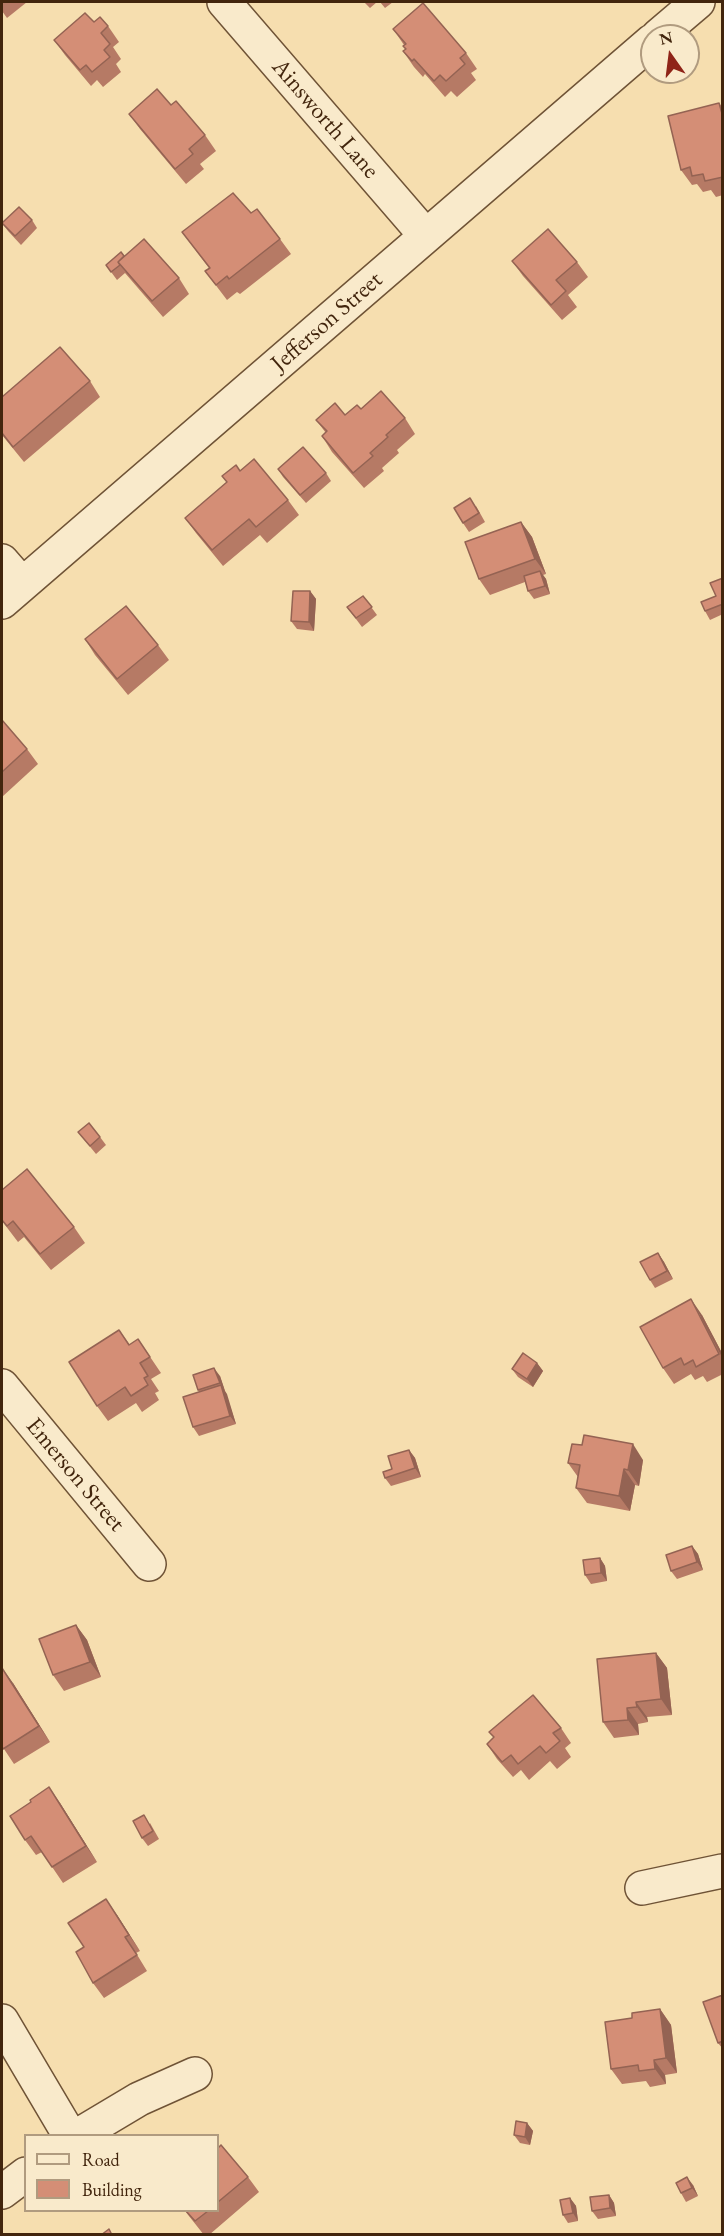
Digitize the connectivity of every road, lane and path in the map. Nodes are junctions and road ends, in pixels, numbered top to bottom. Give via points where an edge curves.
1 (224, 2) edge
2 (698, 2) edge
3 (672, 24) edge
4 (640, 51) edge
5 (426, 236) junction
6 (8, 582) edge
7 (2, 1386) edge
8 (149, 1564) dead end
9 (723, 1871) edge
10 (642, 1888) dead end
11 (2, 2021) edge
12 (195, 2074) dead end
13 (69, 2134) edge
14 (80, 2134) edge
15 (24, 2176) edge
16 (2, 2192) edge

1 - 5 street, Ainsworth Lane
2 - 3 street
4 - 5 street, Jefferson Street
5 - 6 street, Jefferson Street
7 - 8 street, Emerson Street
9 - 10 street
11 - 13 street
12 - 14 street via 140,2099
15 - 16 street

